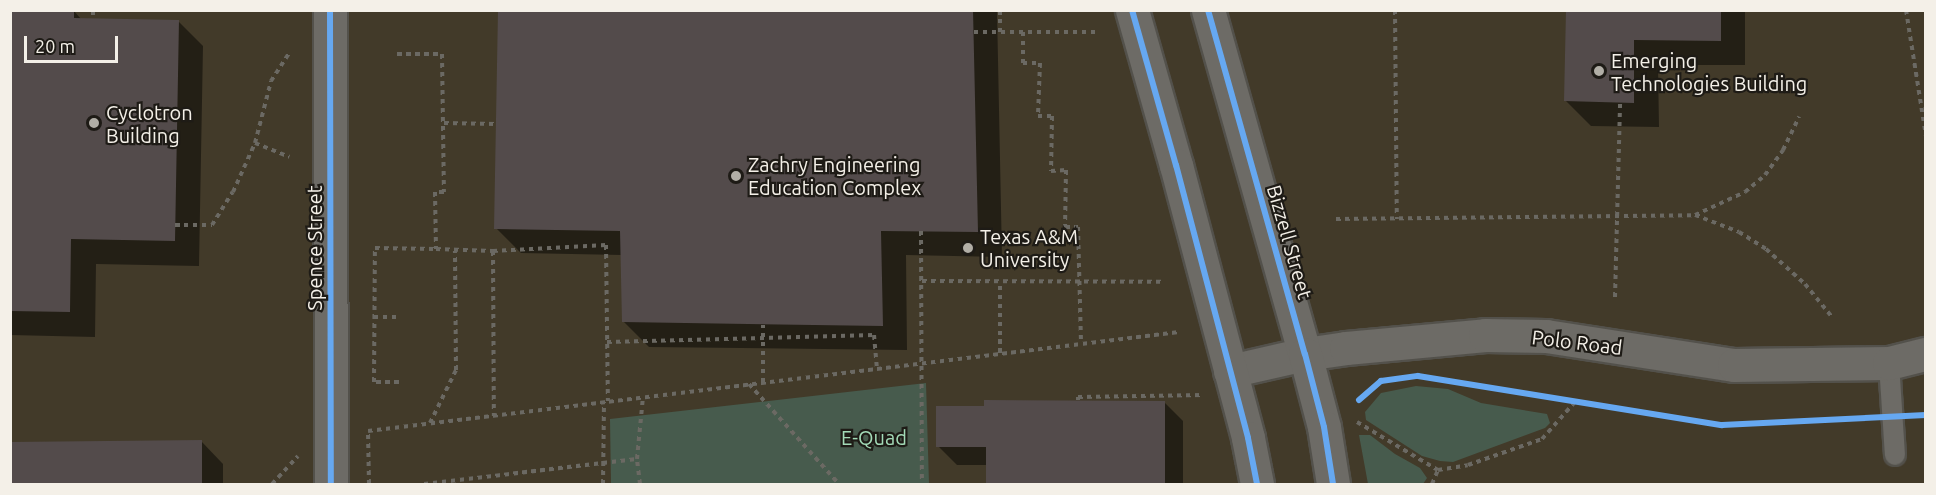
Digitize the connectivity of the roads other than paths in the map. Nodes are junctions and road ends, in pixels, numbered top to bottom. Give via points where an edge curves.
1 (330, 10) edge
2 (1132, 10) edge
3 (1208, 10) edge
4 (1305, 354) junction
5 (1926, 354) edge
6 (1889, 363) junction
7 (1230, 371) junction
8 (1895, 455) dead end
9 (332, 484) edge
10 (1257, 484) edge
11 (1333, 484) edge

1 - 9 street, Spence Street
2 - 7 street
3 - 4 street, Bizzell Street
4 - 6 street, Polo Road via 1485,335 1546,336 1734,365
4 - 7 street, Polo Road
4 - 11 street, Bizzell Street via 1324,427
5 - 6 street, Polo Road
6 - 8 lane
7 - 10 street

